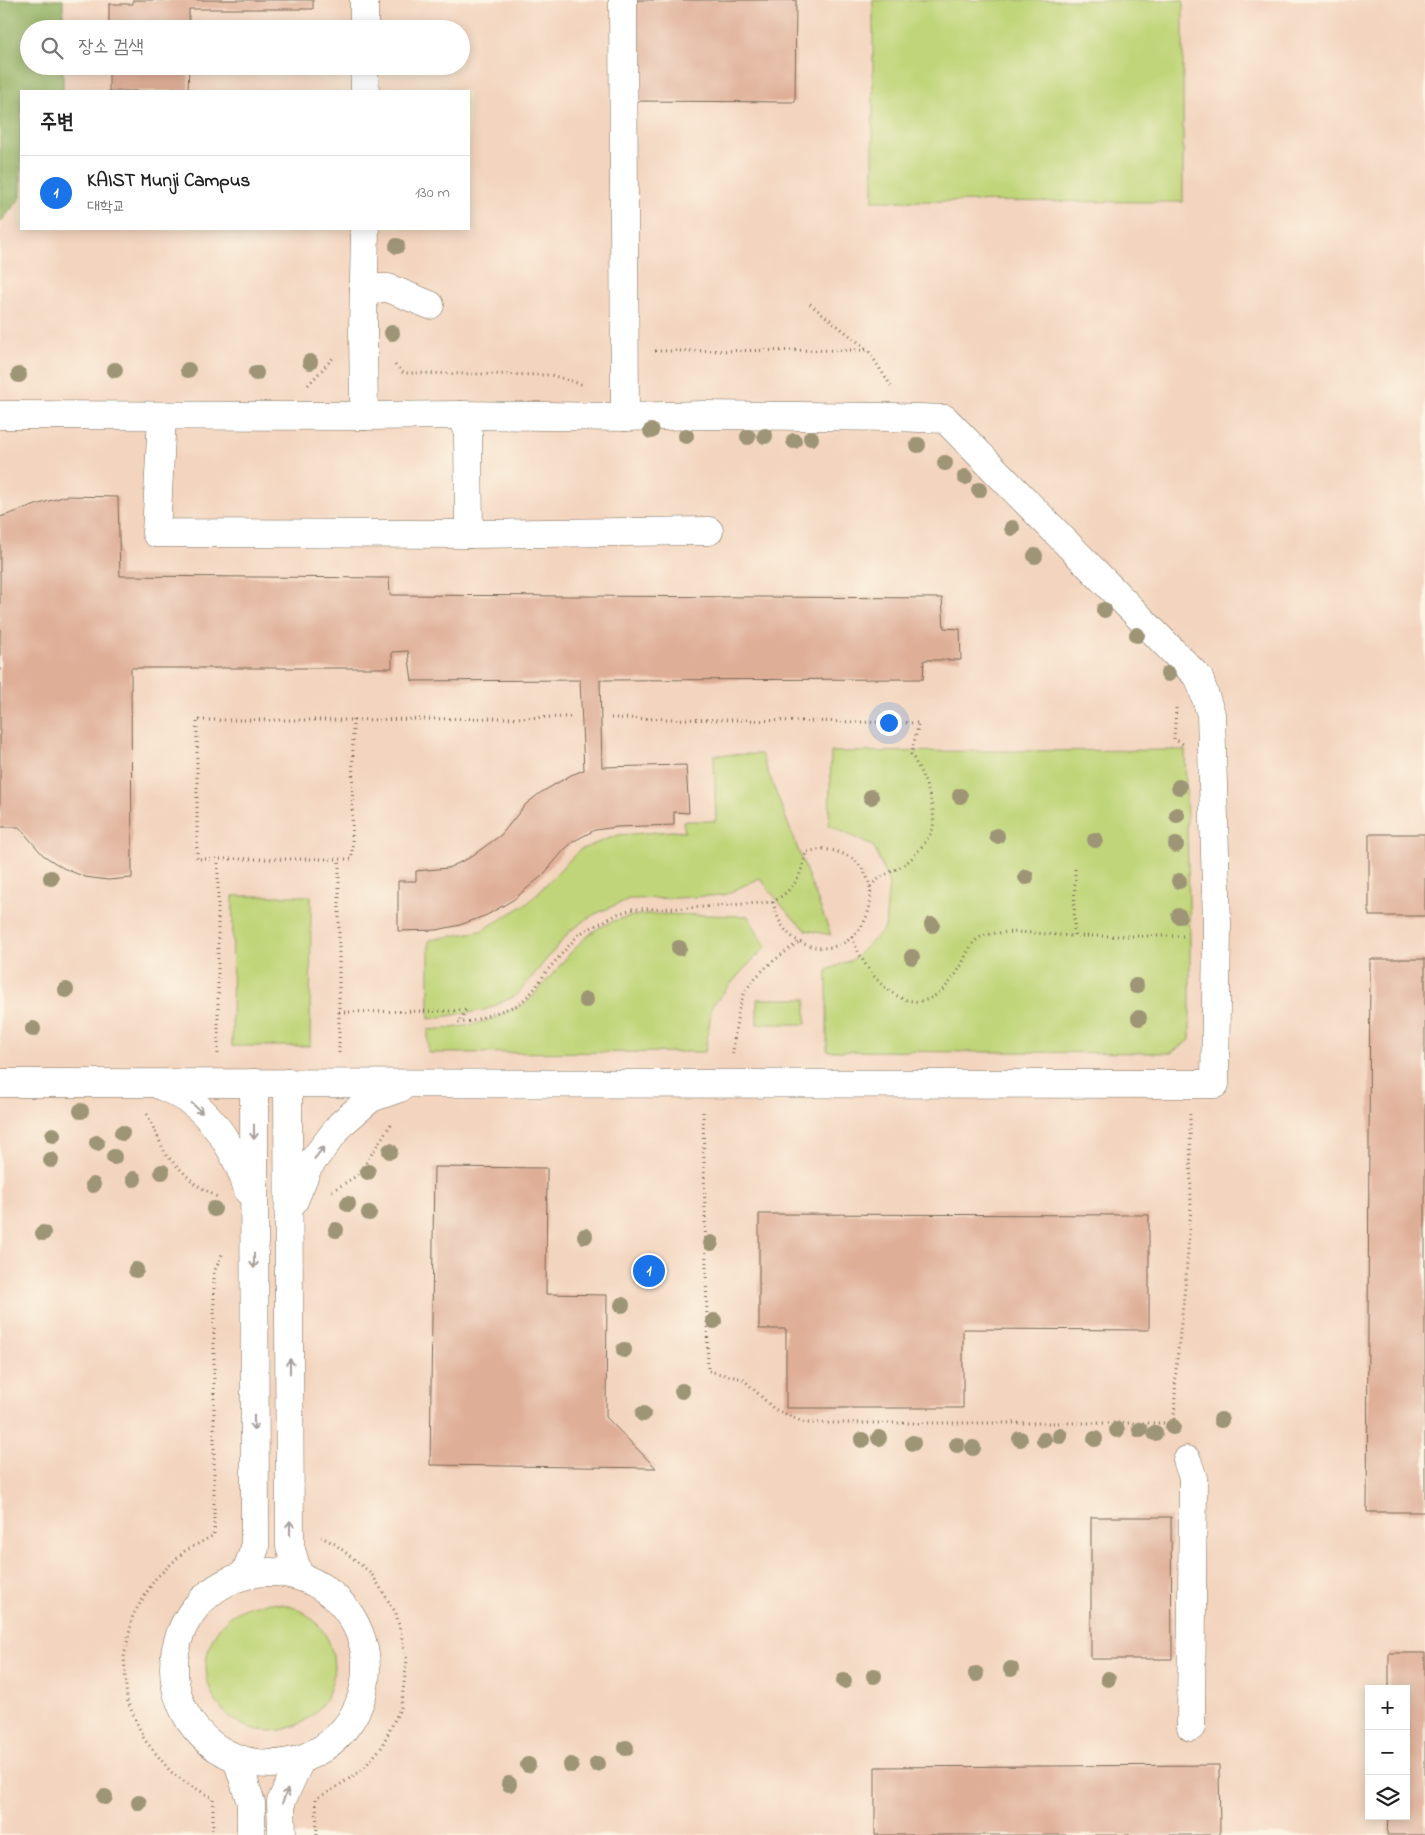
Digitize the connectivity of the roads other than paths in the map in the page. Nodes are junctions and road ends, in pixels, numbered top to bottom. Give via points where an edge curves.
1 (364, 0) edge
2 (623, 0) edge
3 (364, 20) edge
4 (364, 75) edge
5 (365, 90) edge
6 (365, 230) edge
7 (364, 288) junction
8 (430, 305) dead end
9 (0, 415) edge
10 (461, 415) junction
11 (162, 416) junction
12 (364, 416) junction
13 (625, 417) junction
14 (709, 531) dead end
15 (469, 534) junction
16 (0, 1083) edge
17 (155, 1083) junction
18 (254, 1083) junction
19 (288, 1083) junction
20 (414, 1083) junction
21 (254, 1212) junction
22 (289, 1212) junction
23 (1187, 1460) dead end
24 (245, 1574) junction
25 (299, 1576) junction
26 (1191, 1727) dead end
27 (237, 1758) junction
28 (301, 1759) junction
29 (251, 1835) edge
30 (282, 1835) edge

1 - 3 lane
2 - 13 lane
4 - 5 lane
6 - 7 lane
7 - 8 lane via 388,288
7 - 12 lane
9 - 11 lane
10 - 12 lane
10 - 13 lane
10 - 15 lane via 468,433
11 - 12 lane
11 - 15 lane via 156,533
13 - 20 lane via 945,419 1199,678 1211,714 1217,924 1215,1084
14 - 15 lane
16 - 17 lane
17 - 18 lane
17 -> 21 lane via 187,1099 212,1121 230,1147 244,1177
18 - 19 lane
18 -> 21 lane
19 - 20 lane
19 - 22 lane
22 -> 20 lane via 308,1167 341,1124 371,1098
21 -> 24 lane via 255,1548
25 -> 22 lane via 290,1546
23 - 26 lane via 1194,1478
24 - 25 lane via 263,1571
24 - 27 lane via 217,1586 194,1607 179,1633 172,1663 176,1694 189,1721 210,1744
25 - 28 lane via 334,1595 347,1610 358,1628 366,1667 364,1687 349,1724 319,1751
27 - 28 lane via 269,1764
27 - 29 lane via 251,1803
30 -> 28 lane via 282,1802

